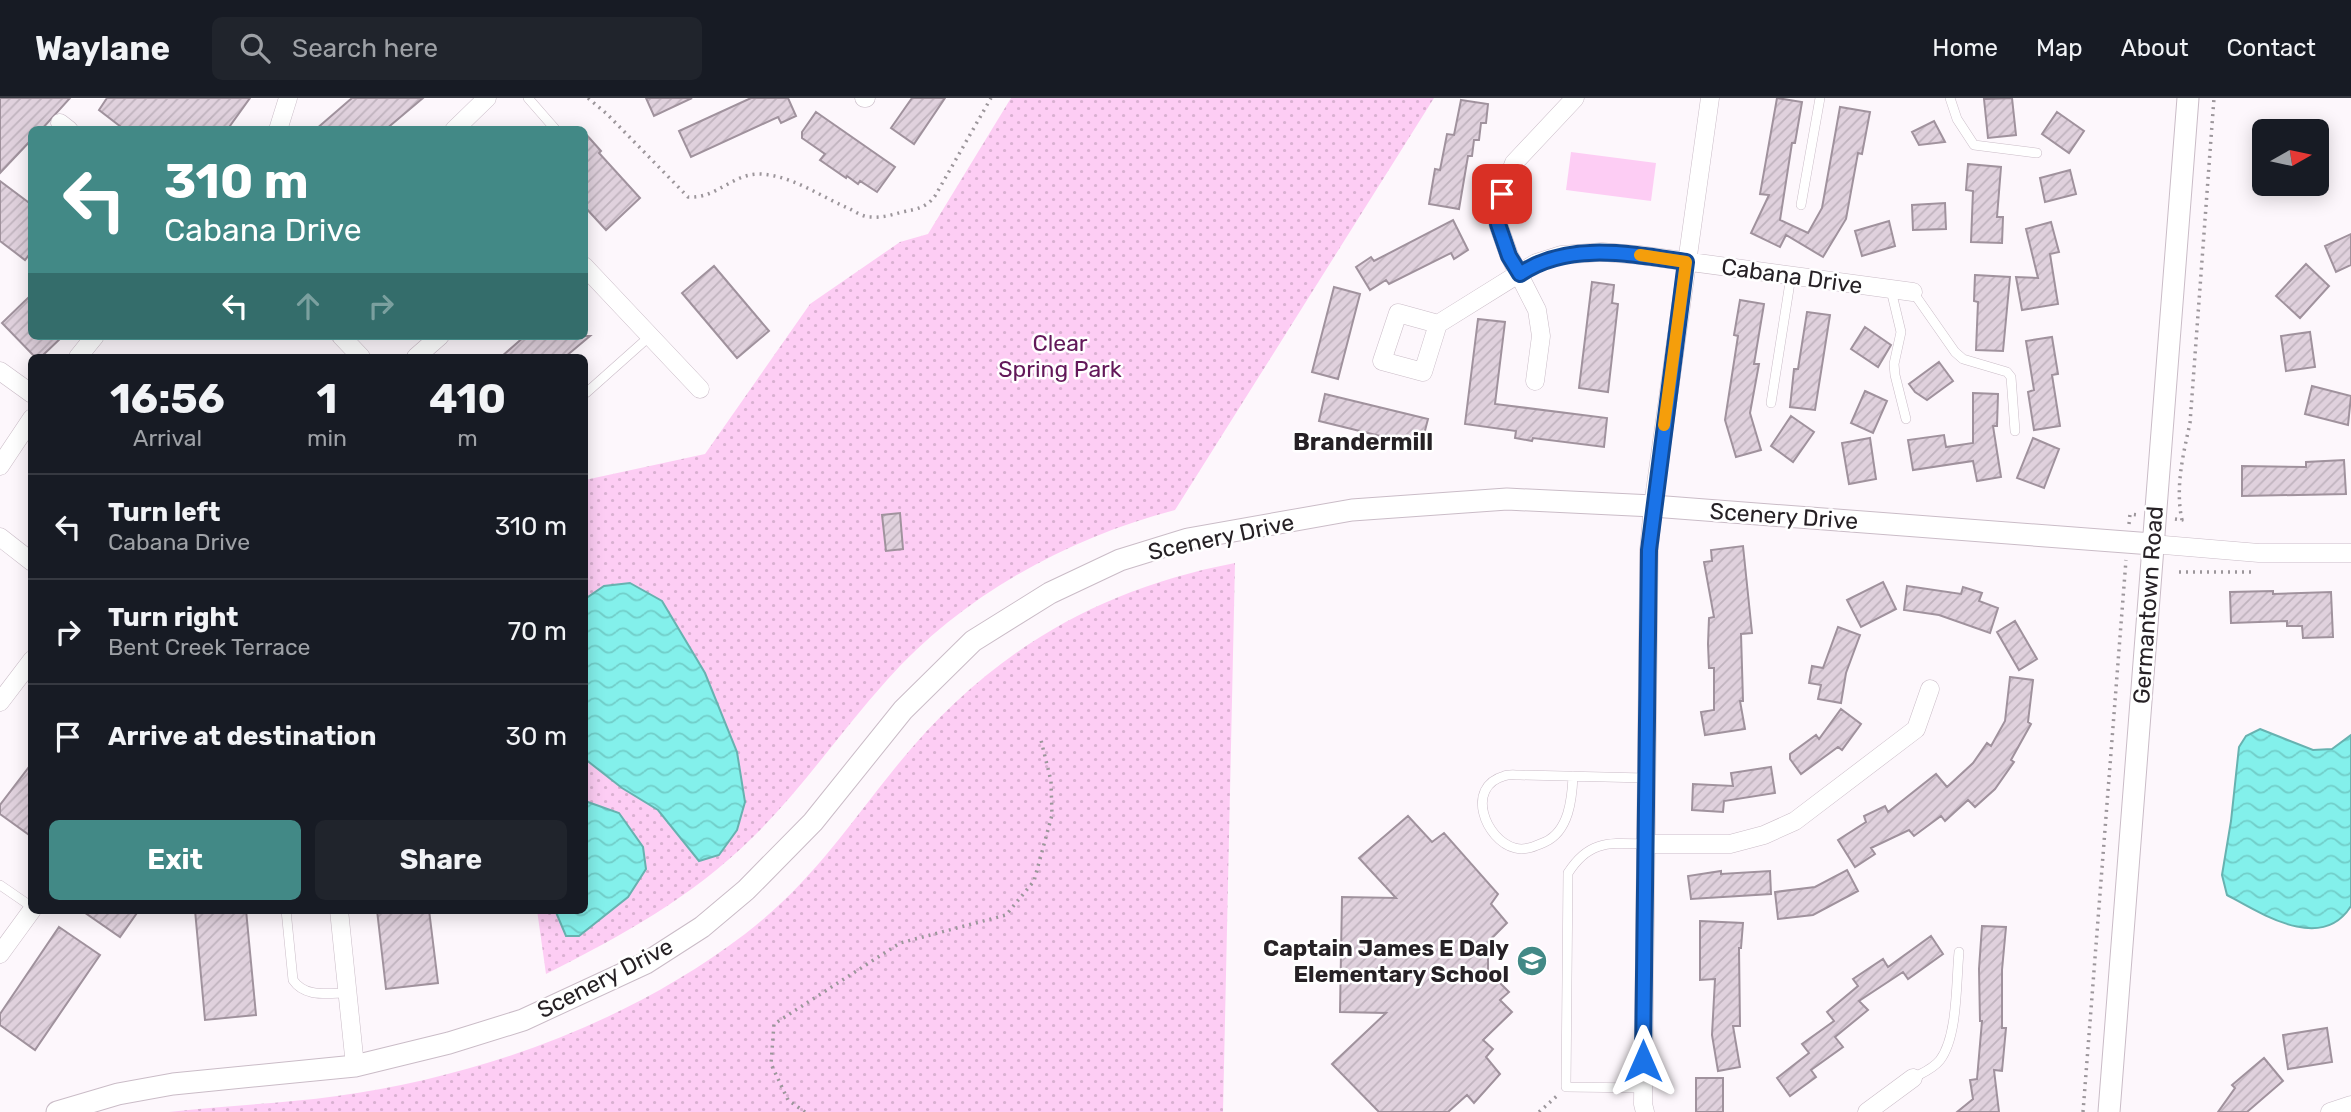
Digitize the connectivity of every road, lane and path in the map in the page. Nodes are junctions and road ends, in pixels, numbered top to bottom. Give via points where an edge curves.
1 (288, 98) edge
2 (487, 98) edge
3 (528, 98) edge
4 (588, 98) edge
5 (991, 98) edge
6 (1575, 98) edge
7 (1710, 98) edge
8 (1820, 98) edge
9 (1951, 98) edge
10 (2188, 98) edge
11 (2214, 98) edge
12 (279, 126) edge
13 (459, 126) edge
14 (552, 126) edge
15 (2038, 153) dead end
16 (1801, 205) dead end
17 (1686, 262) junction
18 (588, 269) edge
19 (1520, 274) junction
20 (1791, 276) junction
21 (1891, 290) junction
22 (1913, 292) joint
23 (1438, 324) dead end
24 (650, 335) junction
25 (92, 340) edge
26 (345, 340) edge
27 (435, 340) edge
28 (80, 354) edge
29 (357, 354) edge
30 (419, 354) edge
31 (0, 371) edge
32 (1535, 381) dead end
33 (700, 389) dead end
34 (28, 391) edge
35 (588, 391) edge
36 (1771, 403) dead end
37 (1906, 419) dead end
38 (28, 424) edge
39 (2015, 431) dead end
40 (0, 466) edge
41 (1653, 506) junction
42 (2182, 520) dead end
43 (0, 537) edge
44 (2152, 544) junction
45 (2351, 552) edge
46 (28, 559) edge
47 (2125, 573) dead end
48 (28, 665) edge
49 (1930, 689) dead end
50 (0, 702) edge
51 (1040, 736) dead end
52 (1573, 776) junction
53 (1646, 778) junction
54 (1644, 844) junction
55 (0, 885) edge
56 (28, 905) edge
57 (28, 913) edge
58 (286, 914) edge
59 (339, 914) edge
60 (2, 945) edge
61 (1959, 952) dead end
62 (348, 993) junction
63 (355, 1066) junction
64 (1913, 1078) joint
65 (1566, 1087) junction
66 (1643, 1088) junction
67 (2351, 1105) edge
68 (57, 1112) edge
69 (805, 1112) edge
70 (1539, 1112) edge
71 (1645, 1112) edge
72 (1867, 1112) edge
73 (2083, 1112) edge
74 (2109, 1112) edge
75 (2330, 1112) edge

1 - 12 street
2 - 13 street
3 - 14 lane
4 - 5 path via 688,197 710,195 755,174 771,175 868,217 926,207
6 - 19 street via 1514,163 1502,194 1498,224
7 - 17 street
8 - 16 lane
9 - 15 lane via 1957,119 1974,145
10 - 44 street, Germantown Road
11 - 42 path via 2190,424 2182,463
17 - 19 street, Cabana Drive via 1602,252 1561,255
17 - 20 street, Cabana Drive
17 - 41 street
18 - 24 street
19 - 23 street, Cabana Drive
19 - 32 street via 1537,310 1541,336
20 - 21 street, Cabana Drive
20 - 36 lane
21 - 22 street, Cabana Drive
21 - 37 lane via 1901,332 1895,374
22 - 39 lane via 1963,359 2011,377
24 - 33 street
24 - 35 lane
25 - 28 street
26 - 29 street
27 - 30 street
31 - 34 street
38 - 40 street
41 - 44 street, Scenery Drive
41 - 53 street
41 - 63 street, Scenery Drive via 1507,499 1352,510 1188,539 1120,561 1050,593 973,641 903,710 813,822 746,890 691,934 646,963 523,1020
43 - 46 street
44 - 45 street, Scenery Drive via 2259,552
44 - 74 street, Germantown Road
47 - 73 path
48 - 50 street
49 - 54 street via 1916,729 1795,821 1730,844
51 - 69 path via 1051,781 1052,815 1034,881 1006,915 900,943 774,1024 771,1064 789,1100
52 - 52 lane via 1503,776 1487,787 1481,803 1486,822 1498,838 1515,848 1532,848 1552,839 1567,818
52 - 53 lane
53 - 54 street
54 - 65 lane via 1600,844 1579,856 1568,873
54 - 66 street
55 - 56 lane
57 - 60 street
58 - 62 lane via 293,980 299,988
59 - 62 street
61 - 64 lane via 1950,1036 1941,1059
62 - 63 street
63 - 68 street, Scenery Drive via 173,1084
64 - 72 street
65 - 66 lane
65 - 70 path
66 - 71 street
67 - 75 street

